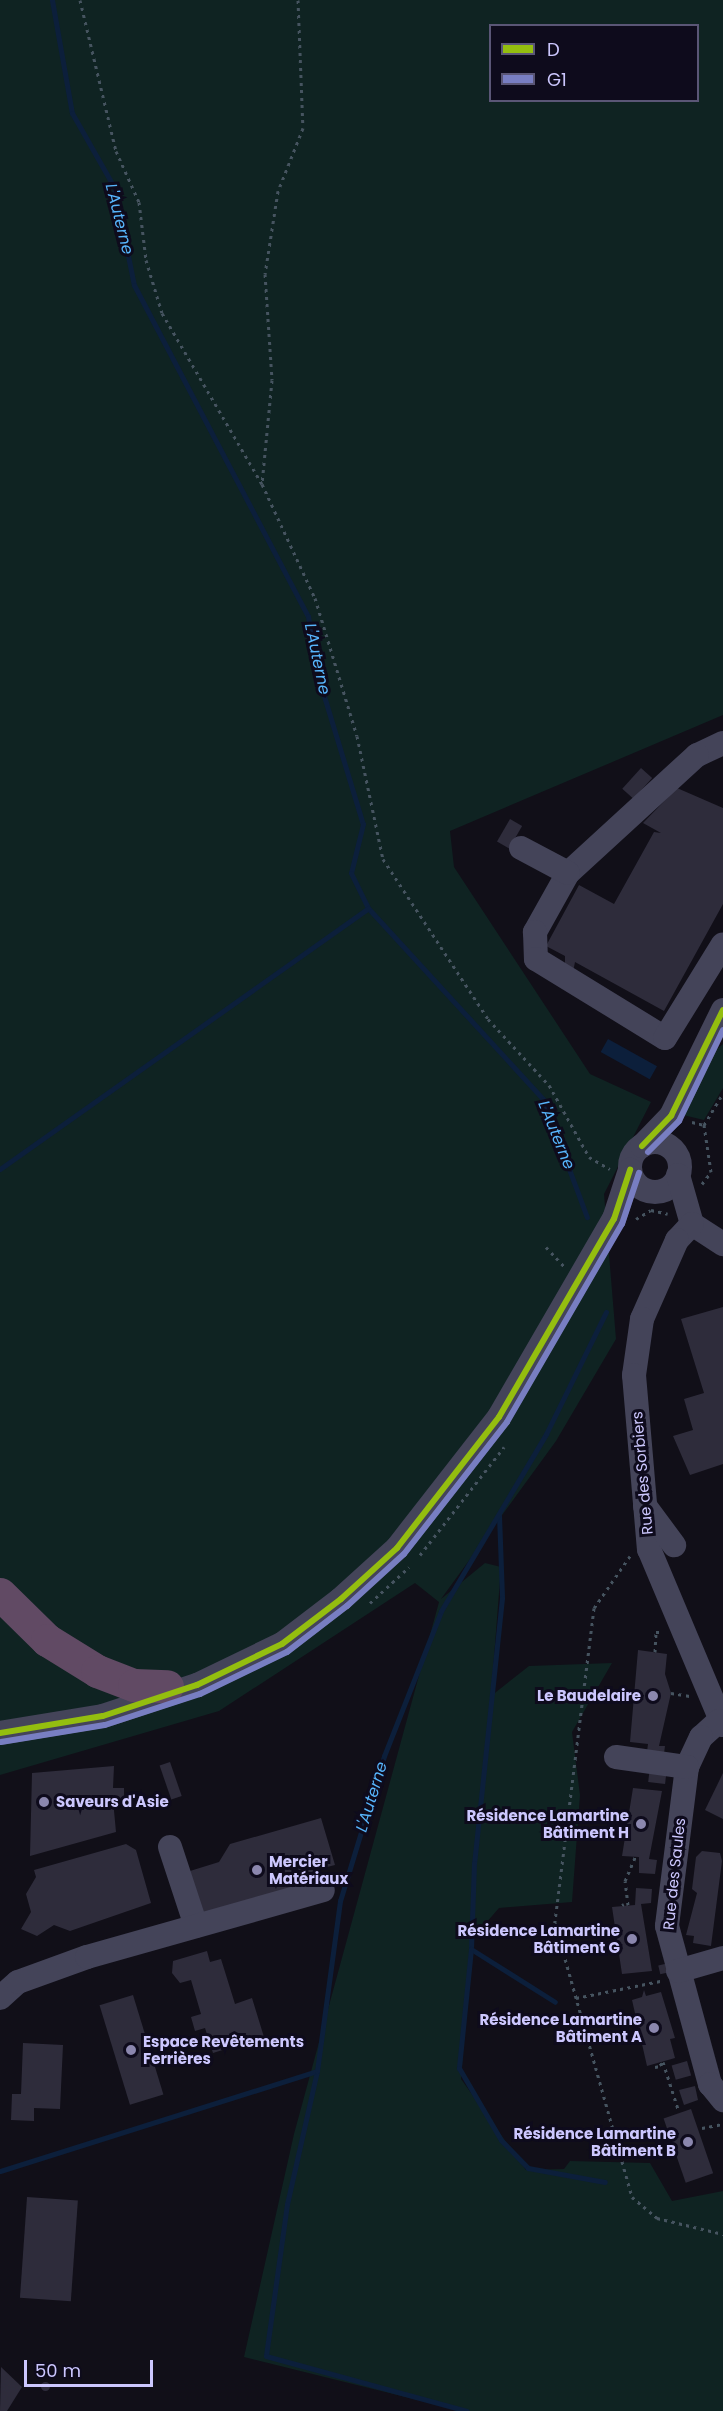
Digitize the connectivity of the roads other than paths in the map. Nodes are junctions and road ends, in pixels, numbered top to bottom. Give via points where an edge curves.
1 (723, 743) edge
2 (521, 848) dead end
3 (568, 873) junction
4 (723, 944) edge
5 (723, 1010) edge
6 (715, 1036) edge
7 (671, 1116) junction
8 (642, 1146) junction
9 (674, 1151) junction
10 (630, 1170) junction
11 (678, 1175) junction
12 (656, 1192) junction
13 (687, 1213) junction
14 (621, 1222) junction
15 (723, 1244) edge
16 (645, 1506) junction
17 (674, 1545) dead end
18 (0, 1594) edge
19 (351, 1605) junction
20 (167, 1686) junction
21 (721, 1723) edge
22 (0, 1732) edge
23 (616, 1757) dead end
24 (687, 1767) junction
25 (170, 1847) dead end
26 (322, 1890) dead end
27 (196, 1926) junction
28 (723, 1958) edge
29 (673, 1976) junction
30 (0, 1998) edge
31 (723, 2100) edge

1 - 3 street via 697,755
2 - 3 street
3 - 4 street via 535,932 536,959 665,1038
5 - 6 street
6 - 7 street
7 - 8 street
7 - 9 street
8 - 9 street via 662,1143
8 - 10 street
9 - 11 street
10 - 12 street via 637,1185
10 - 14 street
11 - 12 street
11 - 13 street
12 - 13 street
12 - 14 street
13 - 15 street
13 - 16 street, Rue des Sorbiers via 642,1319 634,1375
14 - 19 street via 581,1276 499,1417
16 - 17 street
16 - 21 street, Rue des Sorbiers via 649,1549
18 - 20 highway via 47,1640 97,1671 134,1685
19 - 20 street
19 - 22 street via 197,1685 103,1716
20 - 22 street
21 - 24 street, Rue des Saules via 701,1737
23 - 24 street
24 - 29 street, Rue des Saules via 667,1926
25 - 27 street
26 - 27 street
27 - 30 street via 18,1982
28 - 29 street
29 - 31 street, Rue des Saules via 710,2084

